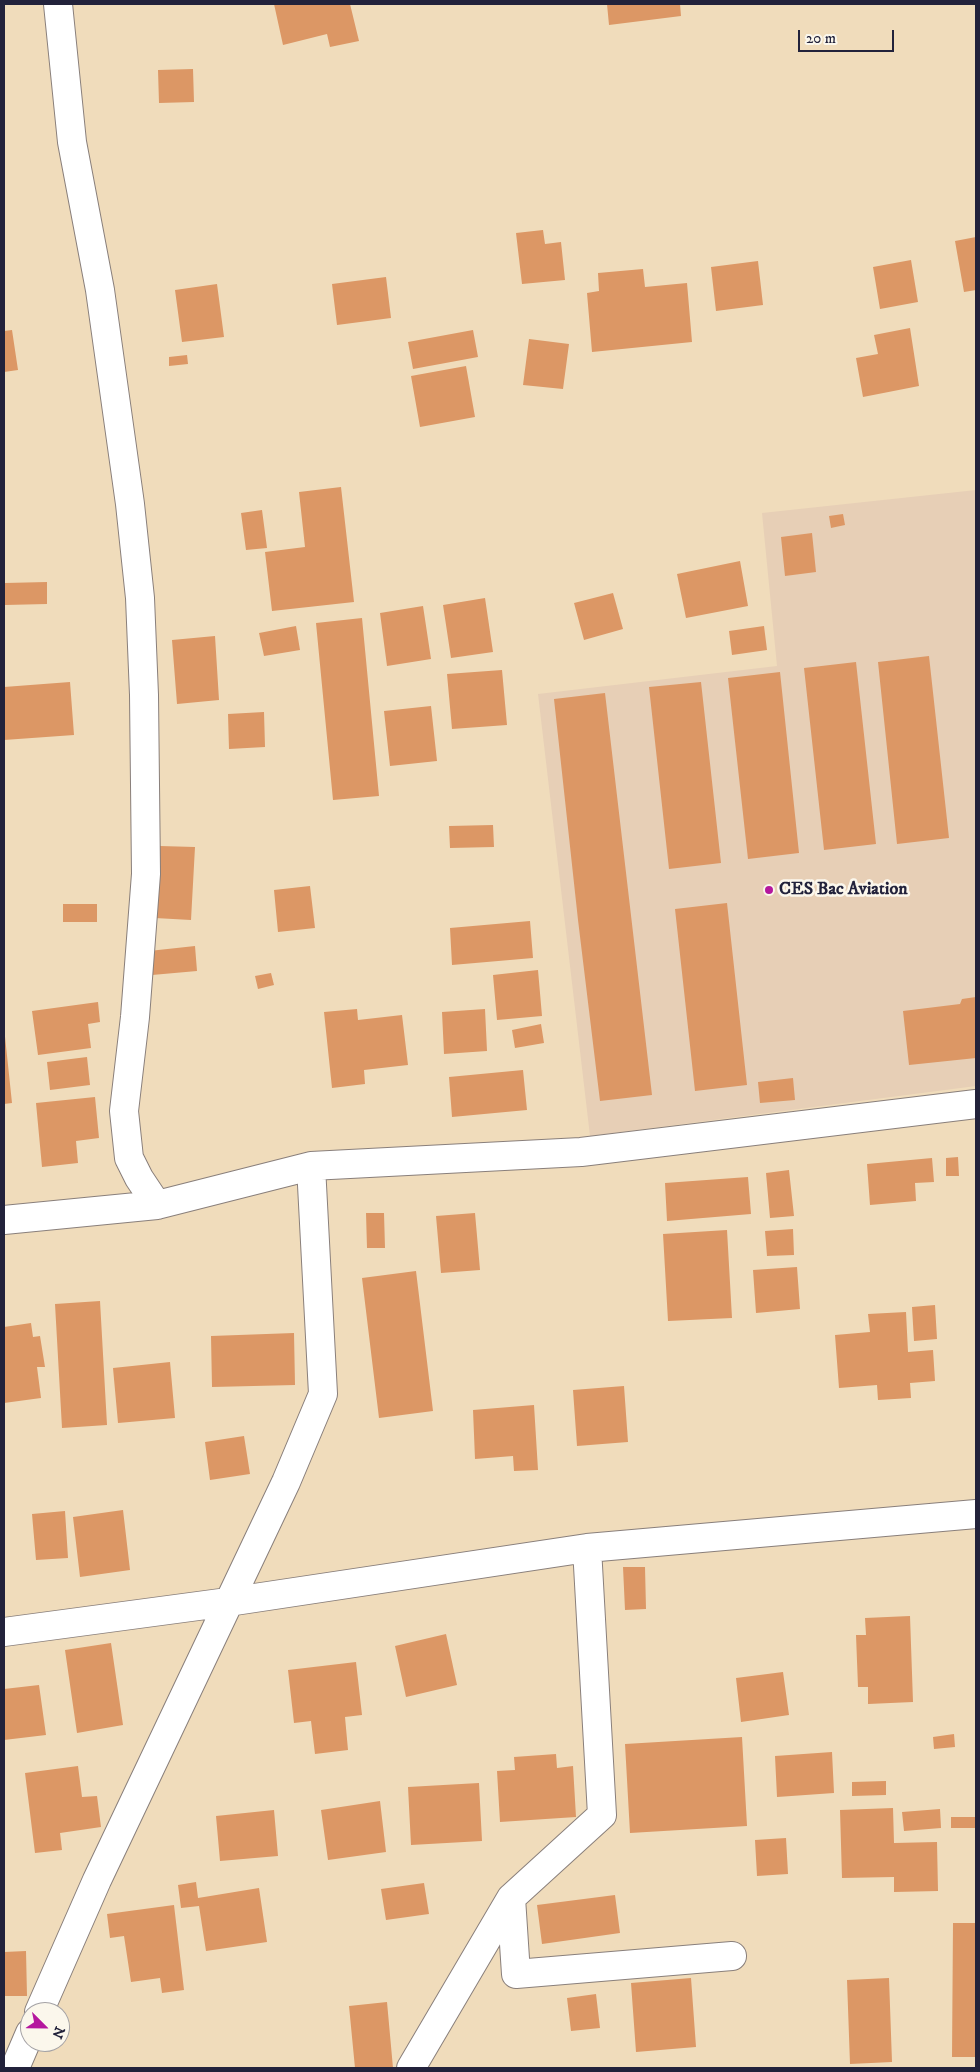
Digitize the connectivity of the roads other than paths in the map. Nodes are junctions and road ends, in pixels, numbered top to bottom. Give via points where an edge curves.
1 (58, 4) edge
2 (976, 1104) edge
3 (311, 1166) junction
4 (157, 1205) junction
5 (4, 1220) edge
6 (976, 1514) edge
7 (587, 1548) junction
8 (228, 1602) junction
9 (4, 1632) edge
10 (511, 1898) junction
11 (732, 1956) dead end
12 (43, 2002) edge
13 (22, 2052) edge
14 (15, 2068) edge
15 (411, 2068) edge

1 - 4 street via 72,142 100,290 140,598 146,874 124,1111 130,1158 138,1178
2 - 3 street via 581,1152
3 - 4 street
3 - 8 street via 323,1394 286,1482
4 - 5 street
6 - 7 street
7 - 8 street
7 - 10 street via 602,1815
8 - 9 street
8 - 12 street
10 - 11 street via 516,1974
10 - 15 street
13 - 14 street

